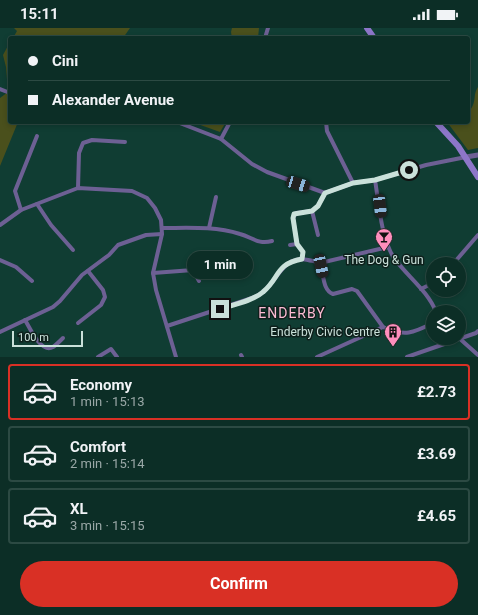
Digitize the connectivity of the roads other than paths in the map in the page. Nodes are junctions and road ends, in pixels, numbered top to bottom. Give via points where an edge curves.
1 (182, 124) edge
2 (229, 124) edge
3 (326, 124) edge
4 (438, 124) edge
5 (38, 136) dead end
6 (222, 139) junction
7 (125, 142) dead end
8 (478, 155) edge
9 (466, 157) junction
10 (478, 177) edge
11 (375, 180) junction
12 (353, 183) junction
13 (78, 188) junction
14 (325, 193) junction
15 (216, 197) dead end
16 (37, 204) junction
17 (22, 210) junction
18 (312, 211) junction
19 (0, 225) edge
20 (162, 228) junction
21 (209, 228) junction
22 (162, 234) junction
23 (318, 235) dead end
24 (478, 235) edge
25 (272, 241) dead end
26 (297, 244) junction
27 (290, 246) dead end
28 (388, 247) junction
29 (69, 250) dead end
30 (459, 257) edge
31 (302, 259) junction
32 (0, 260) edge
33 (195, 264) dead end
34 (320, 265) junction
35 (193, 270) junction
36 (88, 271) junction
37 (153, 273) junction
38 (32, 281) dead end
39 (199, 281) dead end
40 (426, 286) edge
41 (421, 289) junction
42 (432, 305) edge
43 (25, 320) junction
44 (78, 323) dead end
45 (167, 326) junction
46 (383, 327) junction
47 (426, 327) edge
48 (478, 331) edge
49 (0, 332) edge
50 (466, 336) edge
51 (63, 338) dead end
52 (466, 344) edge
53 (440, 345) edge
54 (478, 355) edge
55 (98, 357) edge
56 (117, 357) edge
57 (176, 357) edge
58 (317, 357) edge
59 (407, 357) edge

1 - 6 street
2 - 6 street
3 - 12 street via 327,131
4 - 9 main road
5 - 17 street via 15,191
6 - 14 street via 252,164 267,172
7 - 13 street via 92,140 82,143 79,153
8 - 9 street
9 - 10 main road
9 - 11 street via 426,165
11 - 12 street
11 - 28 street
12 - 14 street
13 - 16 street
13 - 20 street via 132,191 147,198 155,208
14 - 18 street
15 - 21 street
16 - 17 street
16 - 29 street
17 - 19 street
18 - 23 street
18 - 26 street via 296,213 293,216
20 - 21 street
20 - 22 street
21 - 25 street via 241,234 258,241
22 - 36 street via 146,235 118,245
22 - 37 street
24 - 30 street
26 - 27 street
26 - 31 street via 303,252
28 - 34 street
28 - 41 street via 394,258
31 - 34 street via 318,262
31 - 45 street via 282,267 263,292 255,297
32 - 38 street via 16,267
33 - 35 street
34 - 46 street via 328,292 333,294 354,290
35 - 37 street
35 - 39 street
36 - 43 street via 53,307
36 - 44 street via 103,290 105,297 101,305
37 - 45 street
40 - 41 street
41 - 42 street
43 - 49 street
43 - 51 street via 40,345 52,348
45 - 57 street
46 - 47 street via 409,334
46 - 58 street
48 - 50 street
52 - 54 street
53 - 59 street
55 - 56 street via 111,349

